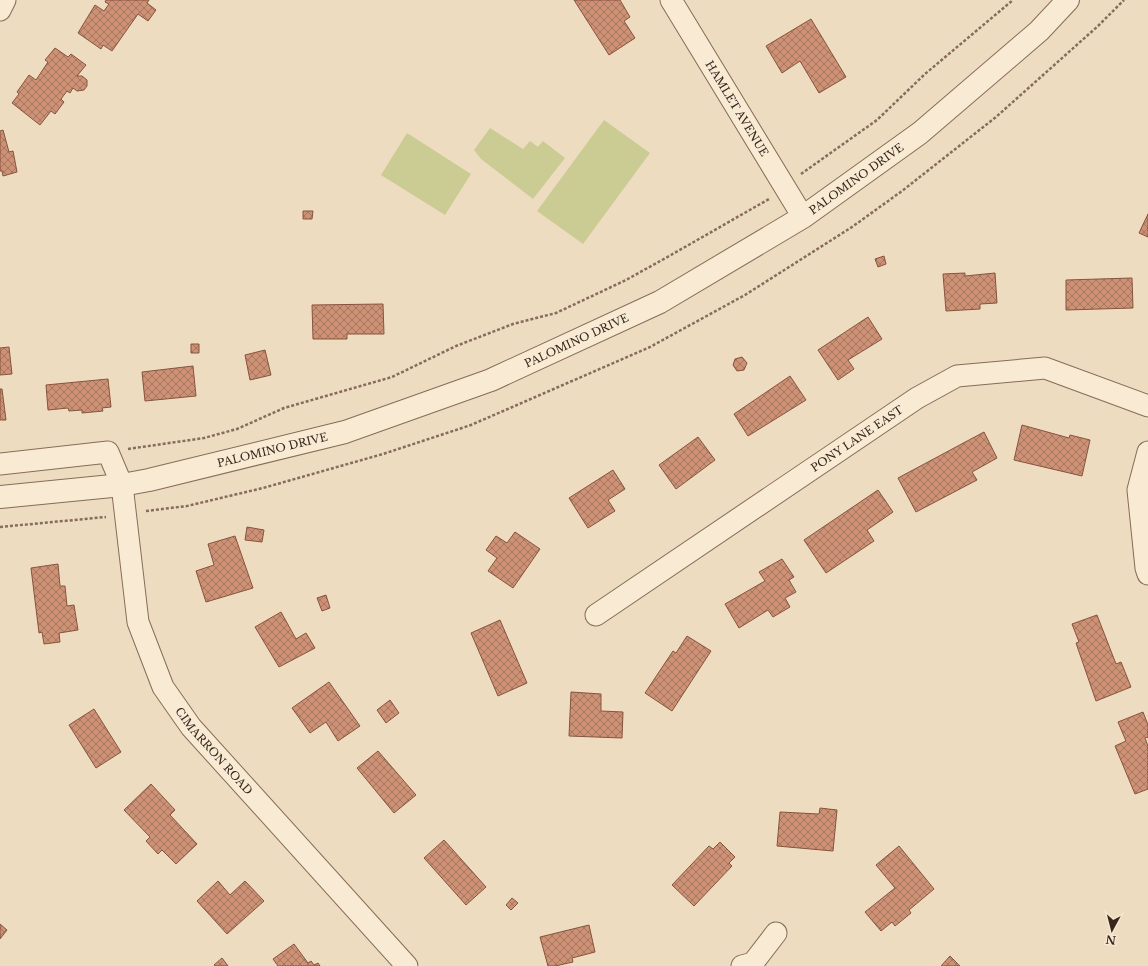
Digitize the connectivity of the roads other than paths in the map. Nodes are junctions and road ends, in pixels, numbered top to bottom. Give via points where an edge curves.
1 (5, 0) edge
2 (671, 0) edge
3 (1068, 0) edge
4 (0, 10) edge
5 (803, 217) junction
6 (1148, 406) edge
7 (1148, 452) edge
8 (0, 464) edge
9 (122, 484) junction
10 (0, 497) edge
11 (1148, 574) edge
12 (596, 615) dead end
13 (776, 933) dead end
14 (407, 966) edge
15 (742, 966) edge

1 - 4 street
2 - 5 street, HAMLET AVENUE
3 - 5 street, PALOMINO DRIVE via 1039,31 920,133
5 - 9 street, PALOMINO DRIVE via 660,302 491,380 345,432 149,480
6 - 12 street, PONY LANE EAST via 1045,368 957,376 917,398
7 - 11 street via 1138,490
8 - 9 street, CIMARRON ROAD via 108,452
9 - 10 street, PALOMINO DRIVE
9 - 14 street, CIMARRON ROAD via 138,622 163,687 191,727
13 - 15 street via 753,963

